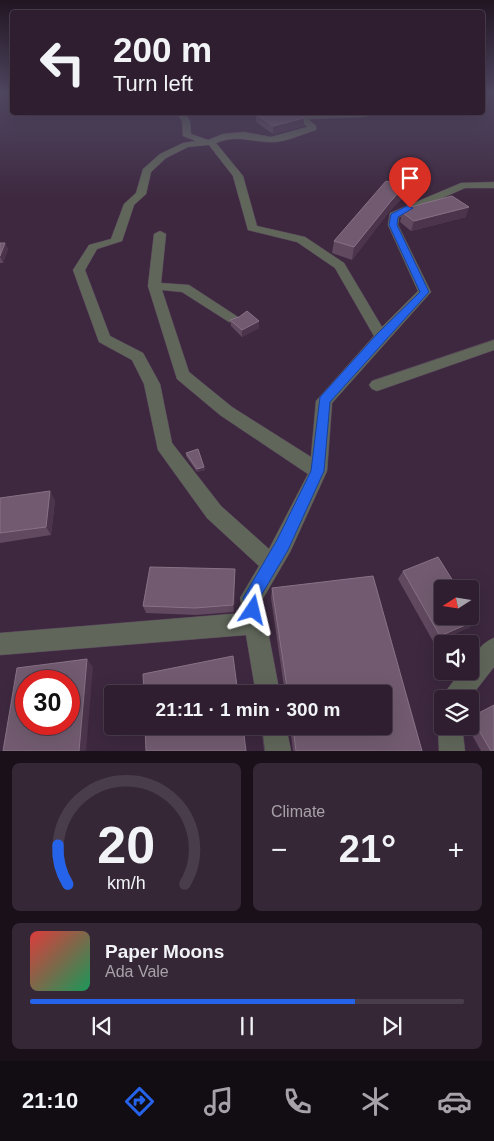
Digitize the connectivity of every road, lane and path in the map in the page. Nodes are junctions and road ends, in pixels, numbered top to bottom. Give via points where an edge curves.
1 (185, 128) edge
2 (313, 128) edge
3 (211, 142) junction
4 (494, 185) edge
5 (160, 234) dead end
6 (154, 286) junction
7 (234, 319) edge
8 (381, 337) junction
9 (494, 345) edge
10 (377, 385) dead end
11 (318, 471) junction
12 (271, 564) junction
13 (255, 623) junction
14 (0, 644) edge
15 (494, 649) edge
16 (266, 685) edge
17 (461, 690) edge
18 (275, 735) edge
19 (451, 735) edge
20 (278, 751) edge
21 (452, 751) edge

1 - 3 street via 187,136
2 - 3 street via 271,140 244,134
3 - 8 street via 238,176 252,228 301,238 340,266
3 - 12 street via 186,146 163,156 150,167 146,171 141,194 129,204 116,241 93,247 79,270 104,339 138,357 152,384 164,445 214,512
4 - 8 street via 464,185 394,215 393,225 425,292
5 - 6 street
6 - 7 street via 185,288
6 - 11 street via 182,375 226,411
8 - 11 street via 324,401
9 - 10 street
11 - 12 street
12 - 13 street via 251,598
13 - 14 street
13 - 16 street
15 - 17 street
18 - 20 street
19 - 21 street

